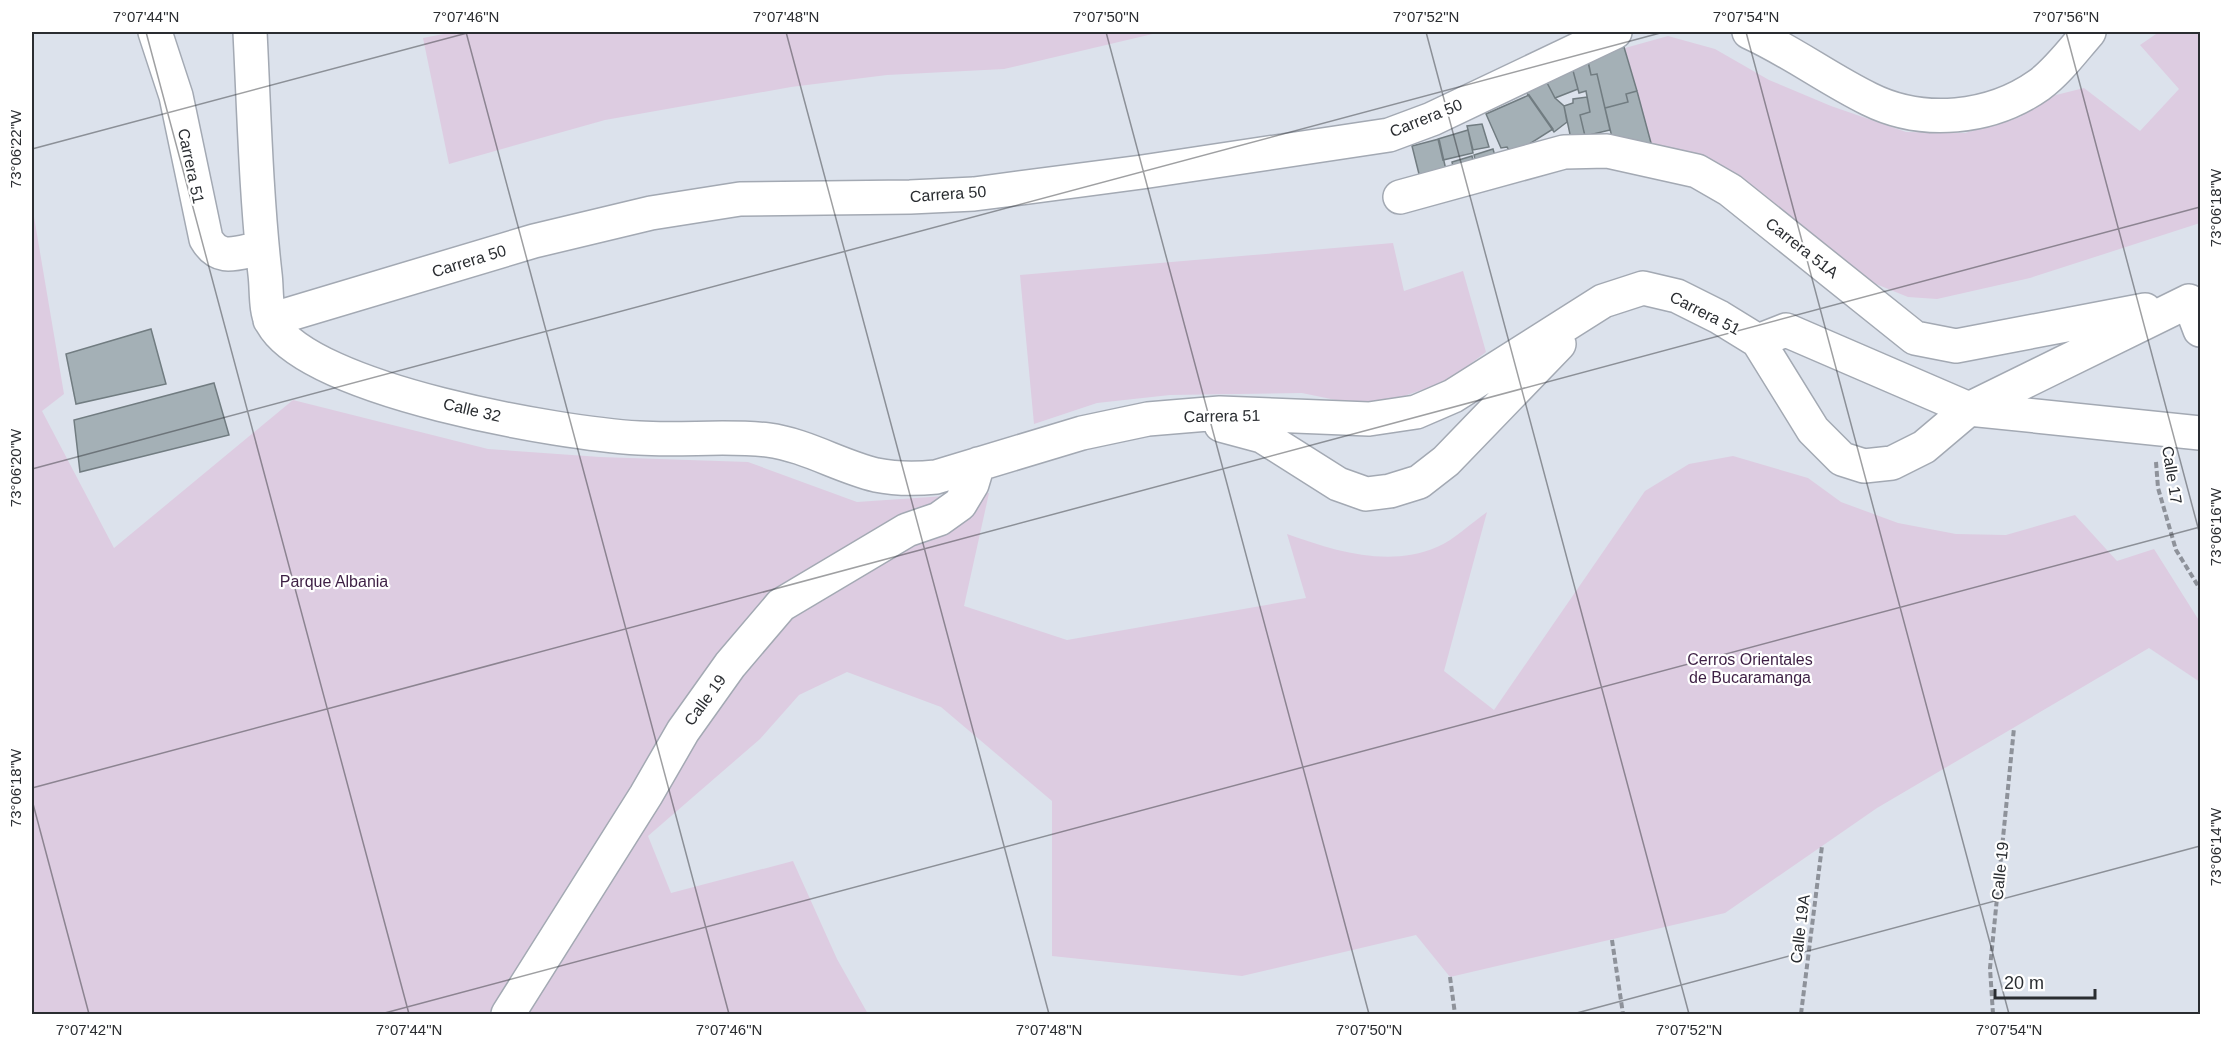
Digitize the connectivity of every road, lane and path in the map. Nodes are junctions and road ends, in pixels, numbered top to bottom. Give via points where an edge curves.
1 (155, 32) edge
2 (250, 32) edge
3 (1615, 32) edge
4 (1749, 32) edge
5 (2089, 32) edge
6 (1400, 197) dead end
7 (262, 248) junction
8 (1603, 301) junction
9 (2197, 310) edge
10 (270, 320) junction
11 (1758, 341) junction
12 (1969, 409) junction
13 (1174, 417) junction
14 (2153, 428) junction
15 (2200, 433) edge
16 (978, 464) junction
17 (2200, 590) edge
18 (2014, 728) dead end
19 (1822, 846) dead end
20 (1612, 940) dead end
21 (1450, 977) dead end
22 (508, 1014) edge
23 (1455, 1014) edge
24 (1623, 1014) edge
25 (1801, 1014) edge
26 (1993, 1014) edge

1 - 7 street, Carrera 51 via 176,96 206,239 223,255
2 - 7 street
3 - 10 street, Carrera 50 via 1432,119 1389,135 974,194 740,199 651,213 534,241
4 - 5 street via 1871,101 1942,117 1973,114 2014,100 2041,83
6 - 9 street, Carrera 51A via 1564,152 1607,151 1697,171 1730,190 1916,338 1934,344 1956,346
7 - 10 street
8 - 11 street, Carrera 51 via 1643,288 1677,296
8 - 13 street, Carrera 51 via 1454,396 1416,412 1369,418 1220,413
8 - 13 street via 1446,461 1419,482 1390,491 1366,494 1347,487 1262,436
9 - 12 street, Carrera 51
10 - 16 street, Calle 32 via 281,337 327,368 451,406 534,424 640,438 771,441 876,475 911,479 936,477
11 - 12 street via 1786,330
11 - 12 street, Carrera 51 via 1813,430 1842,459 1864,466 1892,463 1924,447
12 - 14 street
13 - 16 street, Carrera 51 via 1082,433
14 - 15 street
14 - 17 path, Calle 17 via 2158,488 2175,550
16 - 22 street, Calle 19 via 960,504 939,519 907,530 781,605 730,664 683,731
18 - 26 path, Calle 19 via 1990,968
19 - 25 path, Calle 19A
20 - 24 path
21 - 23 path

